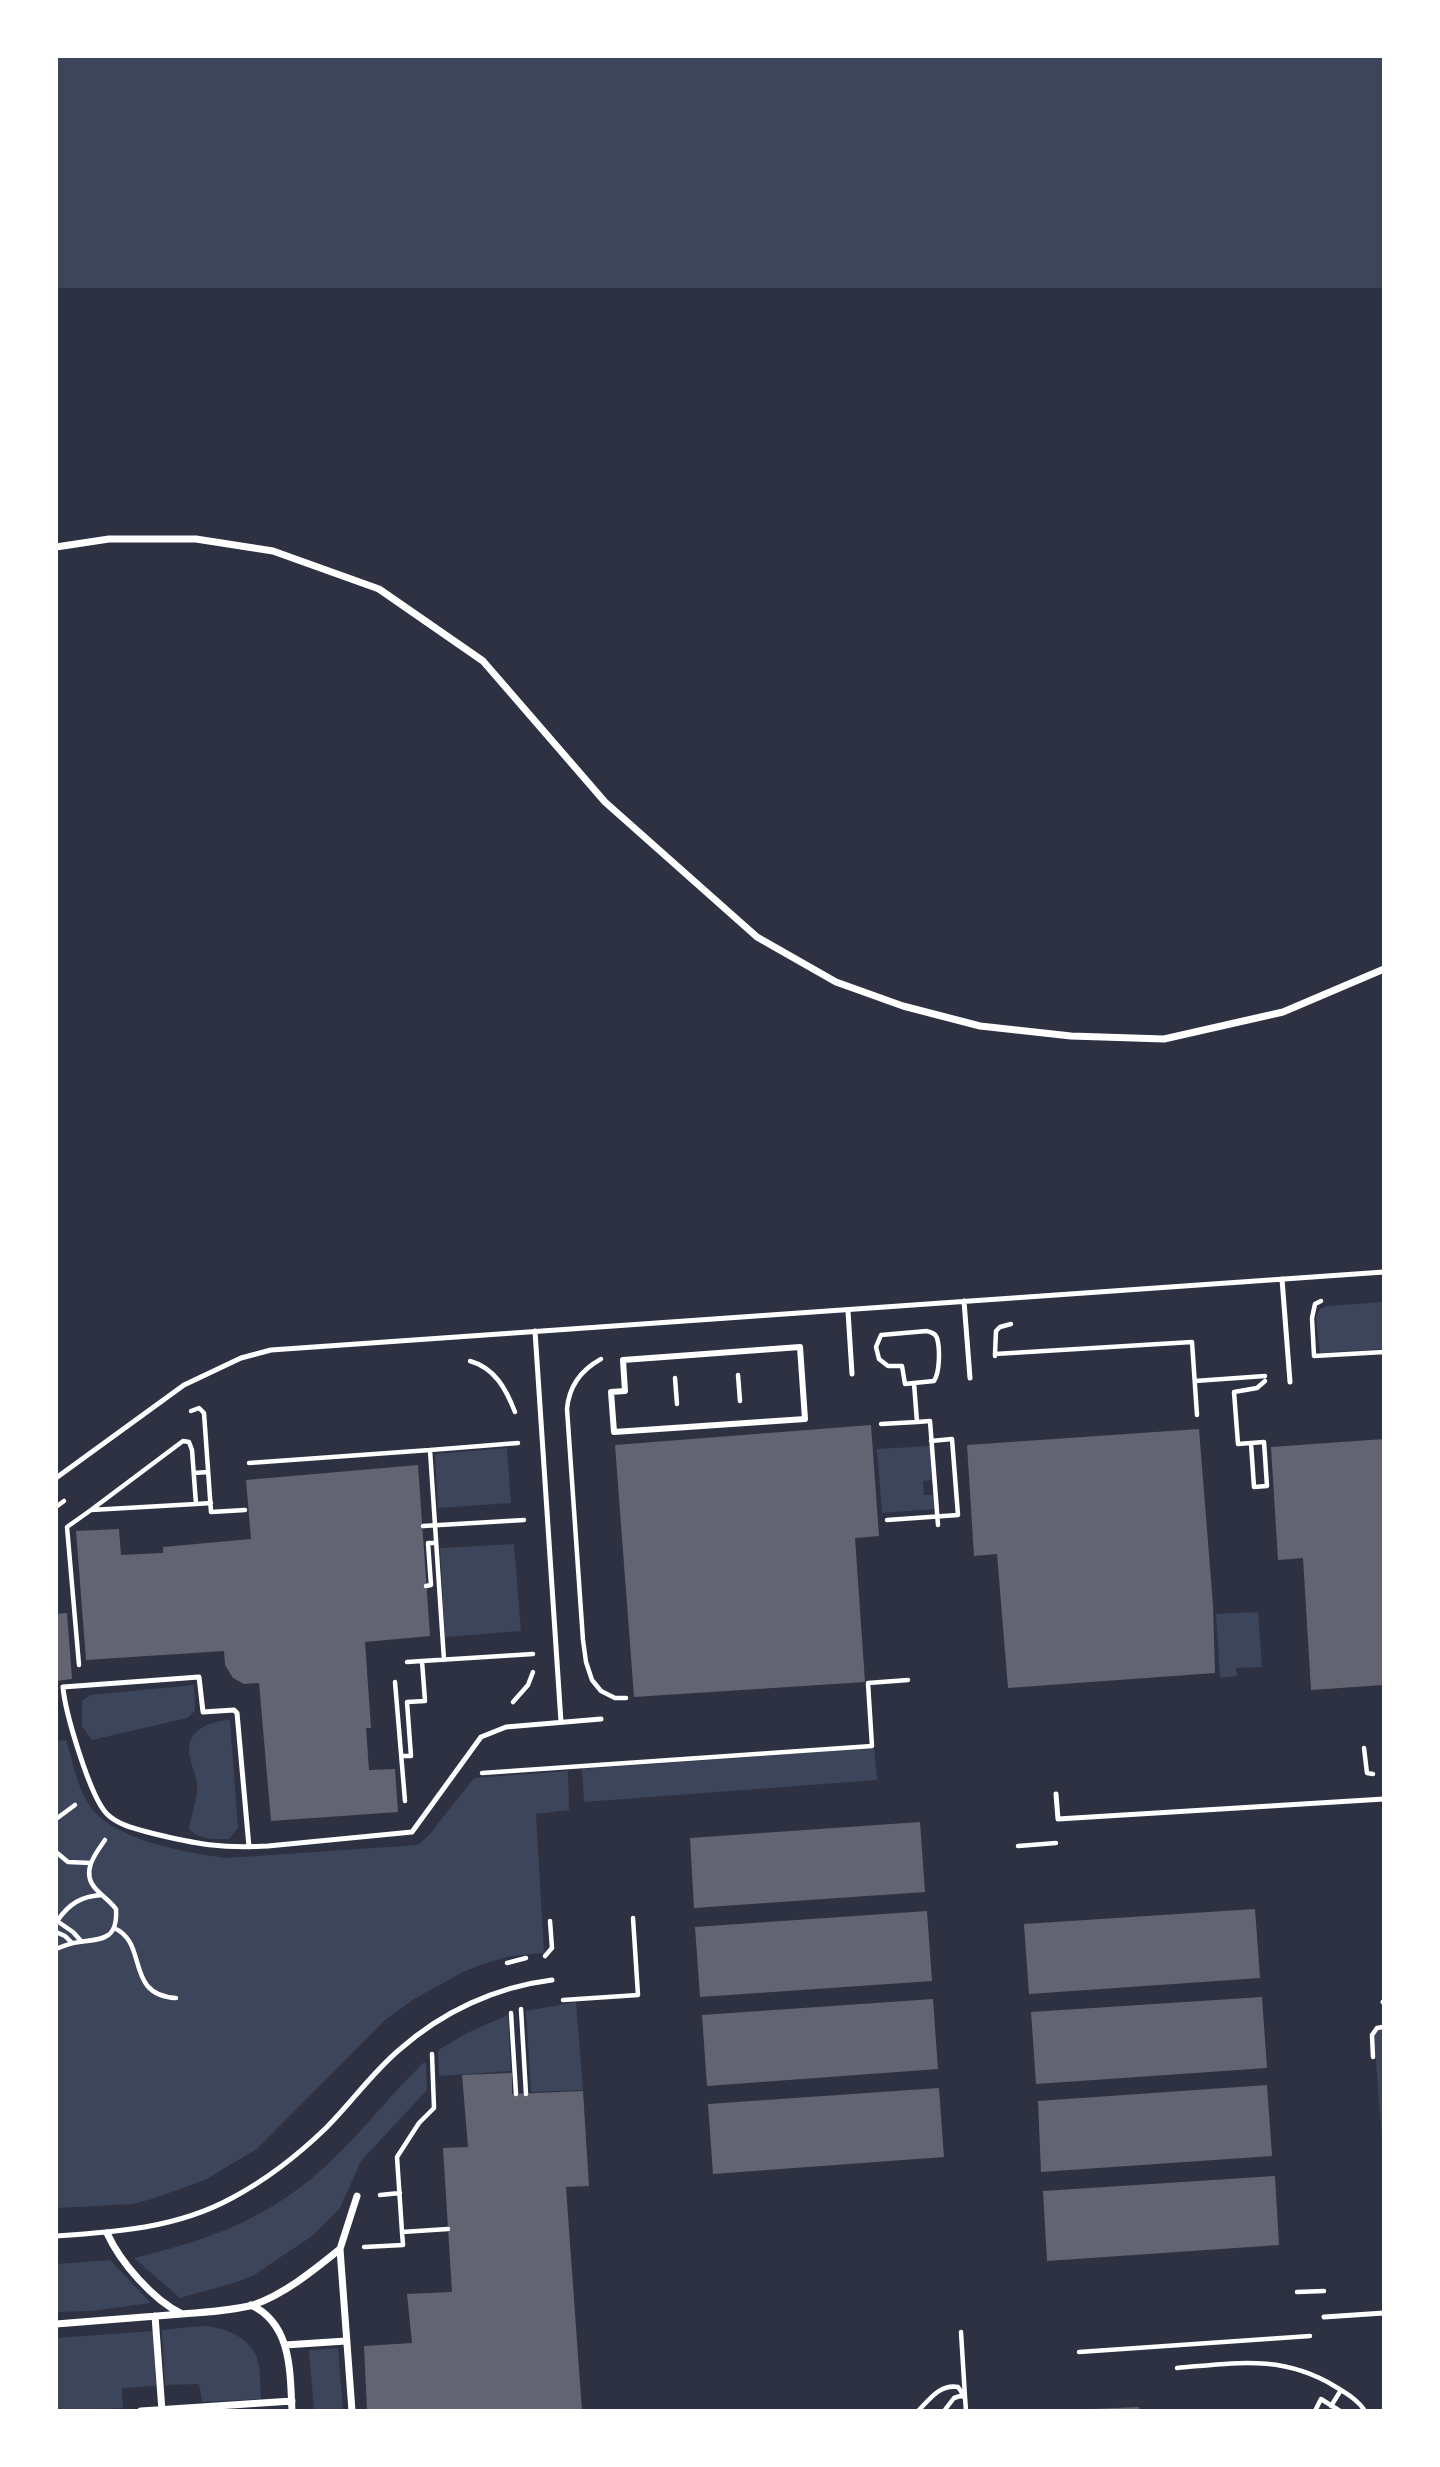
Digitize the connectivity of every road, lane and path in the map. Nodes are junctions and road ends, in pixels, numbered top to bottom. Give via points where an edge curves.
1 (56, 547) edge
2 (1384, 969) edge
3 (1384, 1272) edge
4 (1282, 1279) junction
5 (1327, 1300) dead end
6 (964, 1301) junction
7 (848, 1311) junction
8 (1024, 1323) dead end
9 (535, 1331) junction
10 (1384, 1352) edge
11 (995, 1354) junction
12 (462, 1361) dead end
13 (1264, 1364) dead end
14 (995, 1365) dead end
15 (852, 1374) dead end
16 (1265, 1376) junction
17 (970, 1378) dead end
18 (1195, 1381) junction
19 (1290, 1382) dead end
20 (914, 1383) junction
21 (516, 1414) dead end
22 (1197, 1415) dead end
23 (805, 1419) joint
24 (204, 1420) dead end
25 (917, 1422) junction
26 (881, 1424) dead end
27 (518, 1435) dead end
28 (931, 1441) junction
29 (1251, 1443) junction
30 (430, 1450) junction
31 (249, 1462) dead end
32 (208, 1472) junction
33 (194, 1473) junction
34 (56, 1478) edge
35 (211, 1503) junction
36 (196, 1504) junction
37 (245, 1510) dead end
38 (937, 1517) junction
39 (887, 1520) dead end
40 (436, 1525) junction
41 (938, 1525) dead end
42 (423, 1526) dead end
43 (524, 1533) dead end
44 (436, 1543) junction
45 (426, 1586) dead end
46 (444, 1660) junction
47 (422, 1661) junction
48 (407, 1662) dead end
49 (908, 1680) dead end
50 (395, 1682) dead end
51 (506, 1706) dead end
52 (601, 1719) dead end
53 (561, 1722) junction
54 (399, 1739) dead end
55 (1364, 1748) dead end
56 (402, 1756) dead end
57 (478, 1773) dead end
58 (1384, 1773) edge
59 (1056, 1794) dead end
60 (1384, 1799) edge
61 (82, 1802) dead end
62 (56, 1819) edge
63 (108, 1834) dead end
64 (248, 1847) junction
65 (57, 1854) edge
66 (57, 1862) edge
67 (92, 1864) junction
68 (104, 1895) junction
69 (633, 1918) dead end
70 (57, 1921) edge
71 (550, 1921) dead end
72 (114, 1928) junction
73 (56, 1932) edge
74 (81, 1941) junction
75 (72, 1943) junction
76 (56, 1949) edge
77 (543, 1956) dead end
78 (532, 1957) dead end
79 (502, 1965) dead end
80 (552, 1980) dead end
81 (176, 1998) dead end
82 (552, 2002) dead end
83 (528, 2007) dead end
84 (521, 2009) junction
85 (1384, 2026) edge
86 (440, 2046) dead end
87 (1373, 2057) dead end
88 (516, 2094) dead end
89 (526, 2094) dead end
90 (400, 2193) junction
91 (371, 2195) dead end
92 (357, 2196) dead end
93 (448, 2229) dead end
94 (402, 2232) junction
95 (107, 2233) junction
96 (56, 2236) edge
97 (375, 2246) dead end
98 (340, 2249) junction
99 (251, 2305) junction
100 (1384, 2313) edge
101 (182, 2314) junction
102 (155, 2316) junction
103 (1324, 2317) dead end
104 (56, 2324) edge
105 (961, 2332) dead end
106 (1318, 2335) dead end
107 (346, 2341) junction
108 (285, 2346) junction
109 (1079, 2352) dead end
110 (1177, 2368) dead end
111 (1340, 2390) junction
112 (965, 2397) junction
113 (292, 2401) junction
114 (1331, 2406) junction
115 (162, 2410) edge
116 (141, 2411) edge
117 (292, 2411) edge
118 (352, 2411) edge
119 (918, 2411) edge
120 (944, 2411) edge
121 (966, 2411) edge
122 (1315, 2411) edge
123 (1340, 2411) edge
124 (1365, 2411) edge

1 - 2 street via 109,539 196,539 273,551 379,589 483,661 605,802 757,937 836,982 903,1006 980,1026 1071,1036 1164,1039 1283,1012
3 - 4 lane
4 - 6 lane
4 - 19 lane
5 - 10 path via 1315,1304 1313,1311 1314,1356
6 - 7 lane
6 - 17 lane
7 - 9 lane
7 - 15 lane
8 - 11 path via 996,1331
9 - 34 lane via 278,1349 241,1358 184,1385
9 - 53 lane
11 - 14 path
11 - 18 path via 1192,1342
12 - 21 path via 480,1364 496,1376
13 - 16 path
16 - 18 path
16 - 29 path via 1260,1387 1234,1392 1238,1444
18 - 22 path
20 - 20 path via 932,1382 937,1376 936,1335 927,1331 881,1335 876,1347 879,1359 888,1366 902,1366 905,1384
20 - 25 path
23 - 23 street via 800,1348 622,1360 625,1391 611,1392 614,1432
24 - 32 path
25 - 26 path
25 - 28 path via 930,1421
27 - 30 path via 518,1445
28 - 38 path
28 - 38 path via 952,1439 958,1516
29 - 29 path via 1264,1442 1268,1486 1260,1489 1254,1487
30 - 31 path
30 - 40 path
32 - 33 path
32 - 35 path
33 - 36 path
33 - 36 path via 191,1447 182,1441 91,1510
35 - 36 path
35 - 37 path via 211,1512
38 - 39 path
38 - 41 path
40 - 42 path
40 - 43 path via 523,1517
40 - 44 path
44 - 45 path via 428,1544 431,1585
44 - 46 path
46 - 47 path
46 - 51 path via 533,1654 531,1678 522,1694
47 - 48 path
47 - 56 path via 425,1701 407,1702 411,1756
49 - 57 path via 868,1683 872,1746
50 - 54 path
52 - 53 lane
53 - 64 lane via 501,1727 481,1737 412,1832
55 - 58 path via 1367,1774
59 - 60 lane via 1058,1819
61 - 62 path
63 - 67 path
64 - 64 lane via 237,1713 203,1712 199,1677 63,1688 84,1765 107,1814 130,1827 200,1845
65 - 66 path
65 - 67 path via 68,1862
67 - 68 path via 90,1880
68 - 70 path via 78,1899
68 - 72 path via 116,1909
69 - 82 path via 638,1995
70 - 74 path
71 - 77 path via 552,1948
72 - 74 path via 105,1938
72 - 81 path via 127,1937 148,1988
73 - 75 path
74 - 75 path
75 - 76 path
78 - 79 path
80 - 95 lane via 512,1987 439,2019 397,2051 289,2161 235,2197 160,2225
83 - 84 path
84 - 88 path via 508,2012
84 - 89 path
85 - 87 path via 1372,2035
86 - 90 path via 430,2054 434,2108 397,2157
90 - 91 path
90 - 94 path
92 - 98 street
93 - 94 path
94 - 97 path via 403,2245
95 - 96 lane
95 - 101 street via 130,2269
98 - 99 street via 310,2273
98 - 107 street
99 - 101 street
99 - 108 street via 269,2316
100 - 103 lane
101 - 102 street
102 - 104 street
102 - 115 street
105 - 112 path
106 - 109 path
107 - 108 street
107 - 118 street
108 - 113 street
110 - 111 path via 1273,2363 1306,2372
111 - 114 path
111 - 124 path
112 - 119 path via 958,2387 947,2386
112 - 120 path via 957,2396
112 - 121 path
113 - 115 street
113 - 117 street
114 - 122 path via 1321,2399
114 - 123 path
115 - 116 street

